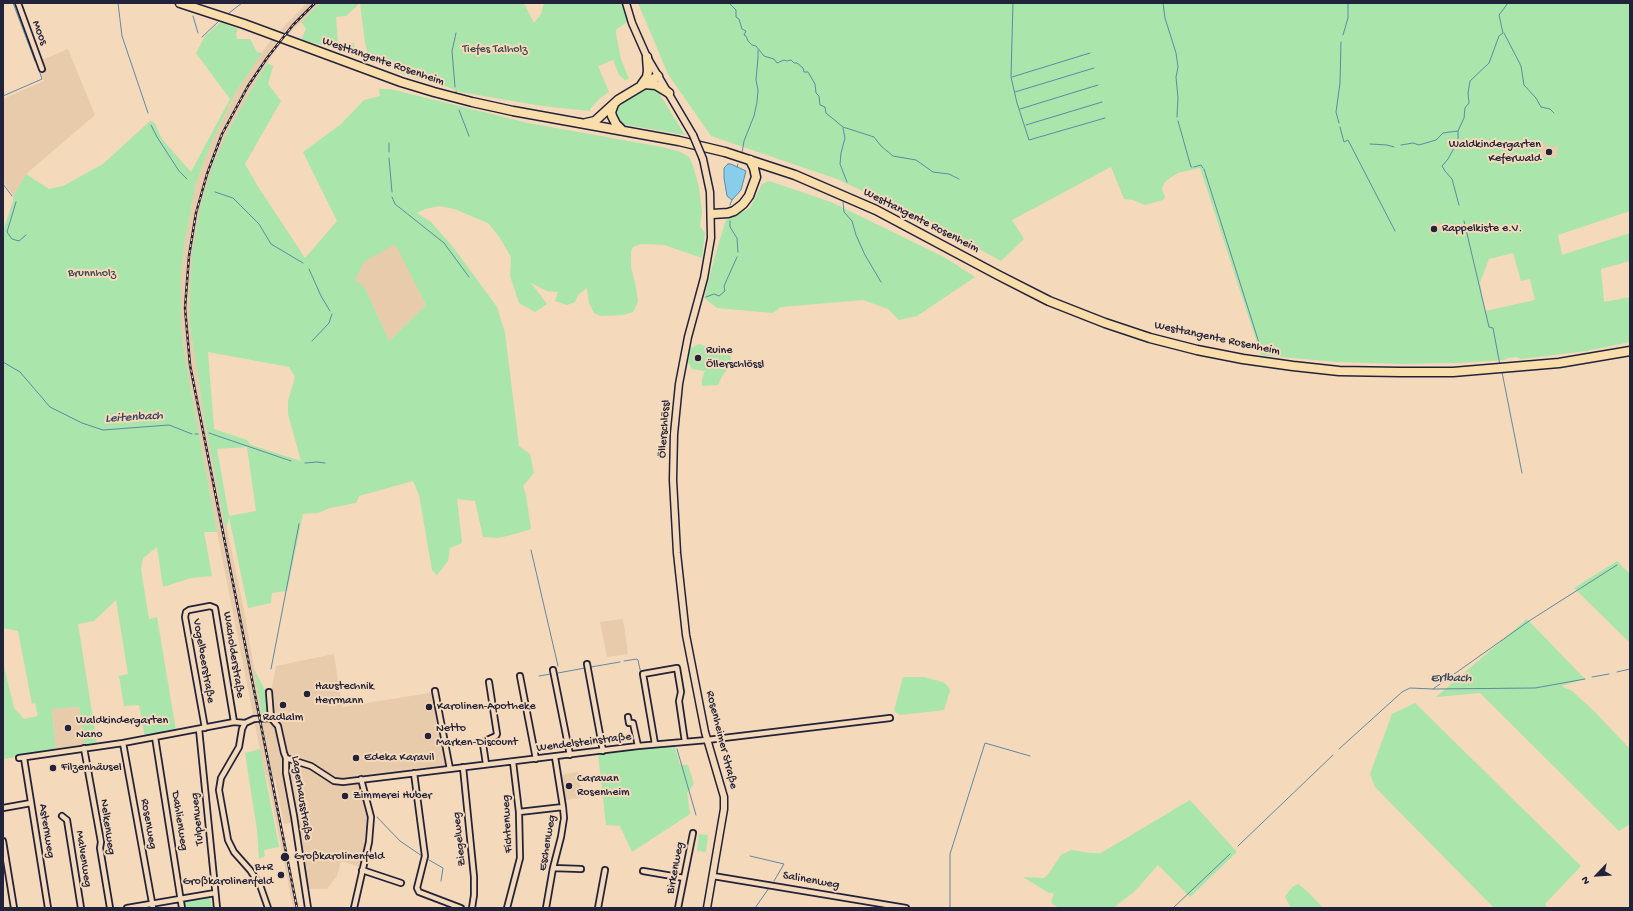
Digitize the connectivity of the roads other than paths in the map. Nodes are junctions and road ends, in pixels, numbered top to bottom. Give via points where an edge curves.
1 (18, 3) edge
2 (180, 3) edge
3 (626, 3) edge
4 (647, 57) junction
5 (42, 69) dead end
6 (658, 76) junction
7 (641, 85) junction
8 (669, 93) junction
9 (614, 103) junction
10 (584, 124) junction
11 (624, 131) junction
12 (750, 160) junction
13 (771, 167) junction
14 (756, 177) junction
15 (712, 214) junction
16 (1630, 351) edge
17 (677, 554) joint
18 (199, 608) joint
19 (587, 664) dead end
20 (553, 670) dead end
21 (520, 676) dead end
22 (489, 682) dead end
23 (435, 691) dead end
24 (269, 692) dead end
25 (628, 717) dead end
26 (271, 718) junction
27 (890, 718) dead end
28 (234, 722) junction
29 (245, 723) junction
30 (202, 728) junction
31 (155, 737) junction
32 (707, 740) junction
33 (685, 742) junction
34 (123, 743) junction
35 (655, 744) junction
36 (638, 746) junction
37 (84, 748) junction
38 (603, 751) junction
39 (570, 755) junction
40 (554, 757) junction
41 (286, 758) junction
42 (536, 759) junction
43 (513, 762) junction
44 (486, 764) junction
45 (463, 767) junction
46 (450, 769) junction
47 (414, 773) junction
48 (361, 779) junction
49 (31, 803) junction
50 (563, 807) junction
51 (3, 808) edge
52 (519, 812) junction
53 (62, 816) dead end
54 (693, 833) dead end
55 (3, 841) edge
56 (553, 868) junction
57 (581, 869) dead end
58 (362, 870) junction
59 (605, 870) dead end
60 (643, 871) dead end
61 (713, 876) junction
62 (684, 878) junction
63 (401, 883) dead end
64 (215, 893) junction
65 (181, 899) junction
66 (152, 906) edge
67 (14, 908) edge
68 (48, 908) edge
69 (81, 908) edge
70 (110, 908) edge
71 (127, 908) edge
72 (182, 908) edge
73 (217, 908) edge
74 (268, 908) edge
75 (308, 908) edge
76 (354, 908) edge
77 (461, 908) edge
78 (472, 908) edge
79 (507, 908) edge
80 (546, 908) edge
81 (599, 908) edge
82 (678, 908) edge
83 (707, 908) edge
84 (906, 908) edge

1 - 5 street, Moos
2 - 10 highway, Westtangente Rosenheim via 414,86 472,102
3 - 4 street, Öllerschlössl
4 - 6 street, Öllerschlössl
4 - 7 highway via 647,77
6 - 7 highway
6 - 8 street, Öllerschlössl
7 - 8 highway via 656,85
7 - 9 highway
8 - 15 street, Öllerschlössl, bridge via 693,135 703,159
9 - 10 highway via 595,121
9 - 11 highway via 612,116
10 - 11 highway, Westtangente Rosenheim
11 - 12 highway, Westtangente Rosenheim via 679,141
12 - 13 highway, Westtangente Rosenheim
12 - 14 highway
13 - 14 highway via 764,169
13 - 16 highway, Westtangente Rosenheim via 876,210 1049,300 1150,338 1243,359 1339,371 1453,372 1559,363
14 - 15 highway via 743,204 728,213
15 - 17 street, Öllerschlössl via 704,278 683,362 674,434 673,480
17 - 32 street, Rosenheimer Straße via 686,635
18 - 28 street, Wacholderstraße via 215,608
18 - 30 street, Vogelbeerstraße via 187,611 185,617
19 - 38 street
20 - 39 street
21 - 42 street
22 - 44 street via 497,734 483,744
23 - 46 street
24 - 26 street
25 - 36 street via 628,723 633,723
26 - 29 street
26 - 41 street, Lagerhausstraße via 278,726
27 - 32 street, Wendelsteinstraße
28 - 29 street
28 - 30 street
29 - 74 street via 238,748 221,778 219,790 228,840 234,852 258,882
30 - 31 street
30 - 64 street, Tulpenweg
31 - 34 street
31 - 65 street, Dahlienweg
32 - 33 street, Wendelsteinstraße
32 - 61 street, Rosenheimer Straße via 724,797
33 - 35 street, Wendelsteinstraße
33 - 35 street via 677,668 643,674
34 - 37 street
34 - 66 street, Rosenweg
35 - 36 street, Wendelsteinstraße
36 - 38 street, Wendelsteinstraße
37 - 49 street, Asternweg via 21,758
37 - 70 street, Nelkenweg
38 - 39 street, Wendelsteinstraße
39 - 40 street, Wendelsteinstraße
40 - 42 street, Wendelsteinstraße
40 - 50 street, Eschenweg
41 - 48 street, Wendelsteinstraße via 311,766 334,781
41 - 75 street, Lagerhausstraße via 286,773
42 - 43 street, Wendelsteinstraße
43 - 44 street, Wendelsteinstraße
43 - 52 street, Fichtenweg
44 - 45 street, Wendelsteinstraße
45 - 46 street, Wendelsteinstraße
45 - 78 street, Ziegelweg via 474,877
46 - 47 street, Wendelsteinstraße
47 - 48 street, Wendelsteinstraße
47 - 77 street via 425,856 417,888 419,892
48 - 58 street via 371,817 369,842
49 - 51 street
49 - 68 street, Asternweg
50 - 52 street
50 - 56 street, Eschenweg via 561,837
52 - 79 street, Fichtenweg via 520,858
53 - 69 street, Malvenweg via 67,820
54 - 62 street, Birkenweg
55 - 67 street
56 - 57 street
56 - 80 street, Eschenweg
58 - 63 street
58 - 76 street
59 - 81 street
60 - 62 street
61 - 83 street, Rosenheimer Straße
61 - 84 street, Salinenweg
62 - 82 street, Birkenweg
64 - 65 street
64 - 73 street, Tulpenweg
65 - 66 street
65 - 72 street, Dahlienweg
66 - 71 street

